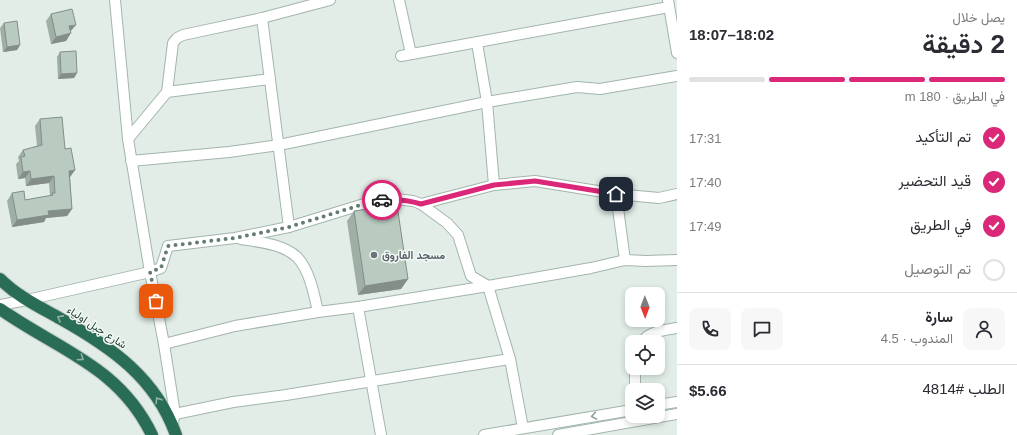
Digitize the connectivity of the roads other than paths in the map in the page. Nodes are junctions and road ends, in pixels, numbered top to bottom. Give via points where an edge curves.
1 (115, 0) edge
2 (330, 0) edge
3 (399, 0) edge
4 (668, 4) edge
5 (262, 18) junction
6 (476, 43) junction
7 (677, 53) edge
8 (677, 76) edge
9 (270, 78) junction
10 (167, 92) junction
11 (487, 102) junction
12 (128, 139) junction
13 (279, 145) junction
14 (131, 162) junction
15 (494, 185) junction
16 (616, 194) junction
17 (677, 194) edge
18 (421, 204) junction
19 (289, 227) junction
20 (235, 238) junction
21 (625, 260) junction
22 (677, 260) edge
23 (150, 272) junction
24 (0, 279) edge
25 (488, 286) junction
26 (27, 300) junction
27 (0, 305) edge
28 (0, 308) edge
29 (358, 308) junction
30 (318, 312) junction
31 (677, 328) edge
32 (649, 335) edge
33 (164, 344) junction
34 (510, 359) junction
35 (372, 381) junction
36 (677, 402) edge
37 (665, 404) edge
38 (625, 411) edge
39 (677, 414) edge
40 (174, 425) edge
41 (523, 428) junction
42 (152, 435) edge
43 (381, 435) edge
44 (484, 435) edge
45 (558, 435) edge

1 - 12 street
2 - 5 street
3 - 6 street via 406,55
4 - 6 street
4 - 7 street
5 - 9 street
5 - 10 street via 177,38 173,43
6 - 11 street
8 - 11 street via 600,89 577,87
9 - 10 street
9 - 13 street
10 - 12 street
11 - 13 street
11 - 15 street
12 - 14 street
13 - 14 street
13 - 19 street
14 - 23 street
15 - 16 street via 535,181
15 - 18 street
16 - 17 street via 659,198
16 - 21 street
18 - 19 street via 396,199 377,200
18 - 25 street via 458,235 471,276
19 - 20 street
20 - 23 street via 168,246 161,268
20 - 30 street via 270,244 297,258 307,273
21 - 22 street
21 - 25 street
23 - 26 street
23 - 33 street
24 - 26 highway, شارع جبل اولياء
25 - 29 street
25 - 34 street
26 - 27 street
40 -> 26 highway, شارع جبل اولياء via 151,389 119,356 92,337
28 -> 42 highway via 72,353 120,387 134,404
29 - 30 street
29 - 35 street
30 - 33 street via 235,326
31 - 32 street
33 - 40 street
34 - 35 street
34 - 41 street
35 - 40 street via 233,402
35 - 43 street
36 - 37 street
38 -> 41 street
39 - 45 street
41 - 44 street

